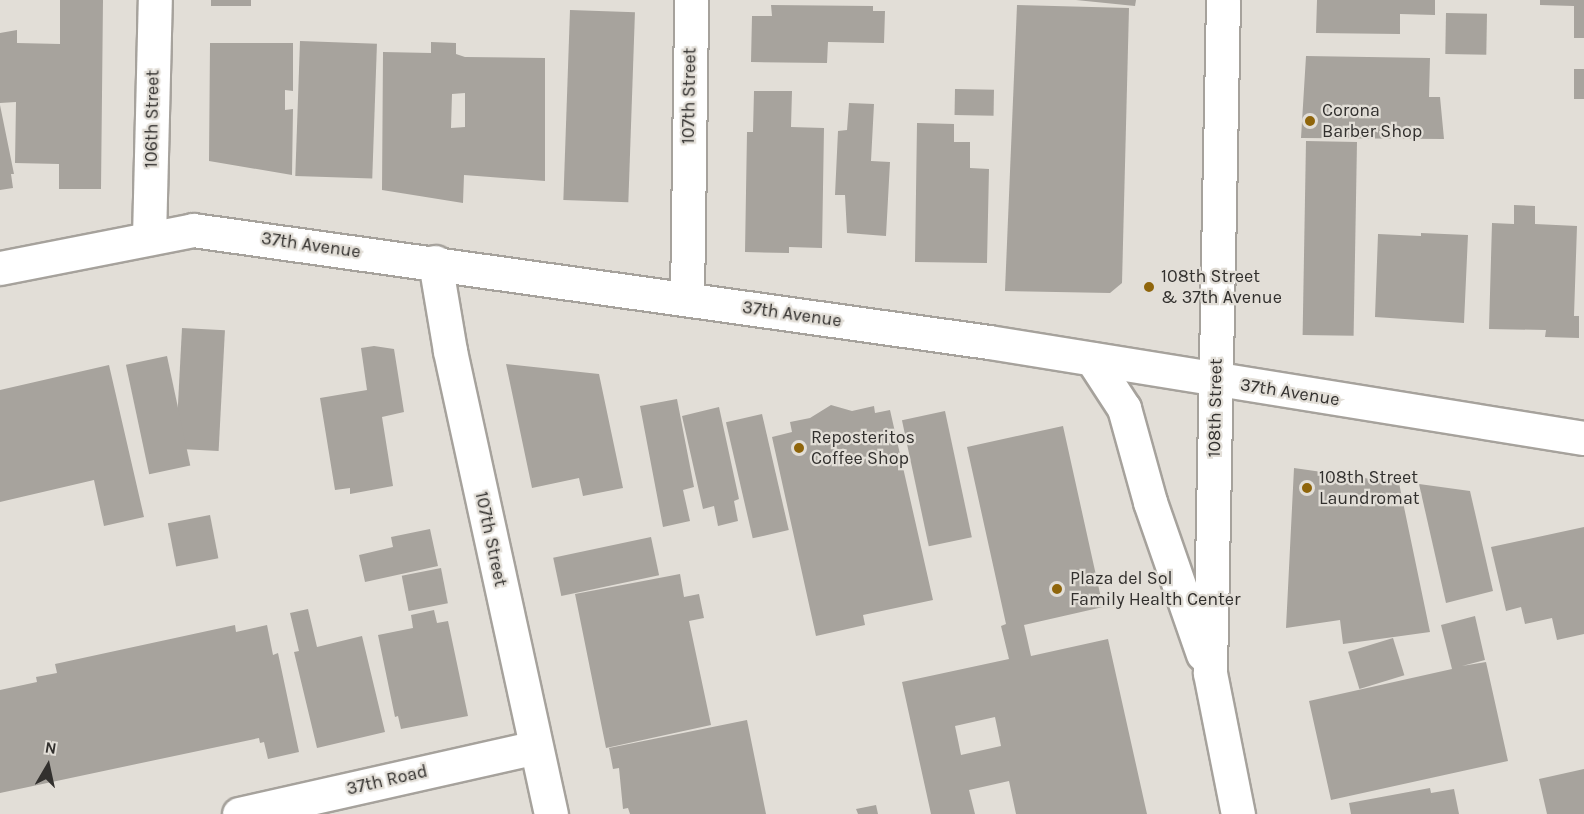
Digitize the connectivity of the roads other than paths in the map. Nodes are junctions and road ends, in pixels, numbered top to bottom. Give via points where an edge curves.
1 (155, 0) edge
2 (691, 0) edge
3 (1223, 0) edge
4 (149, 238) junction
5 (435, 262) junction
6 (0, 268) edge
7 (687, 299) junction
8 (1092, 359) junction
9 (1216, 380) junction
10 (1584, 438) edge
11 (1210, 673) junction
12 (536, 747) junction
13 (239, 814) edge
14 (551, 814) edge
15 (1238, 814) edge

1 - 4 street, 106th Street
2 - 7 street, 107th Street
3 - 9 street, 108th Street
4 - 5 street, 37th Avenue via 193,230
4 - 6 street, 37th Avenue
5 - 7 street, 37th Avenue
5 - 12 street, 107th Street via 450,351
7 - 8 street, 37th Avenue
8 - 9 street, 37th Avenue
8 - 11 street via 1124,408 1150,502
9 - 10 street, 37th Avenue
9 - 11 street, 108th Street
11 - 15 street, 108th Street
12 - 13 street, 37th Road
12 - 14 street, 107th Street

